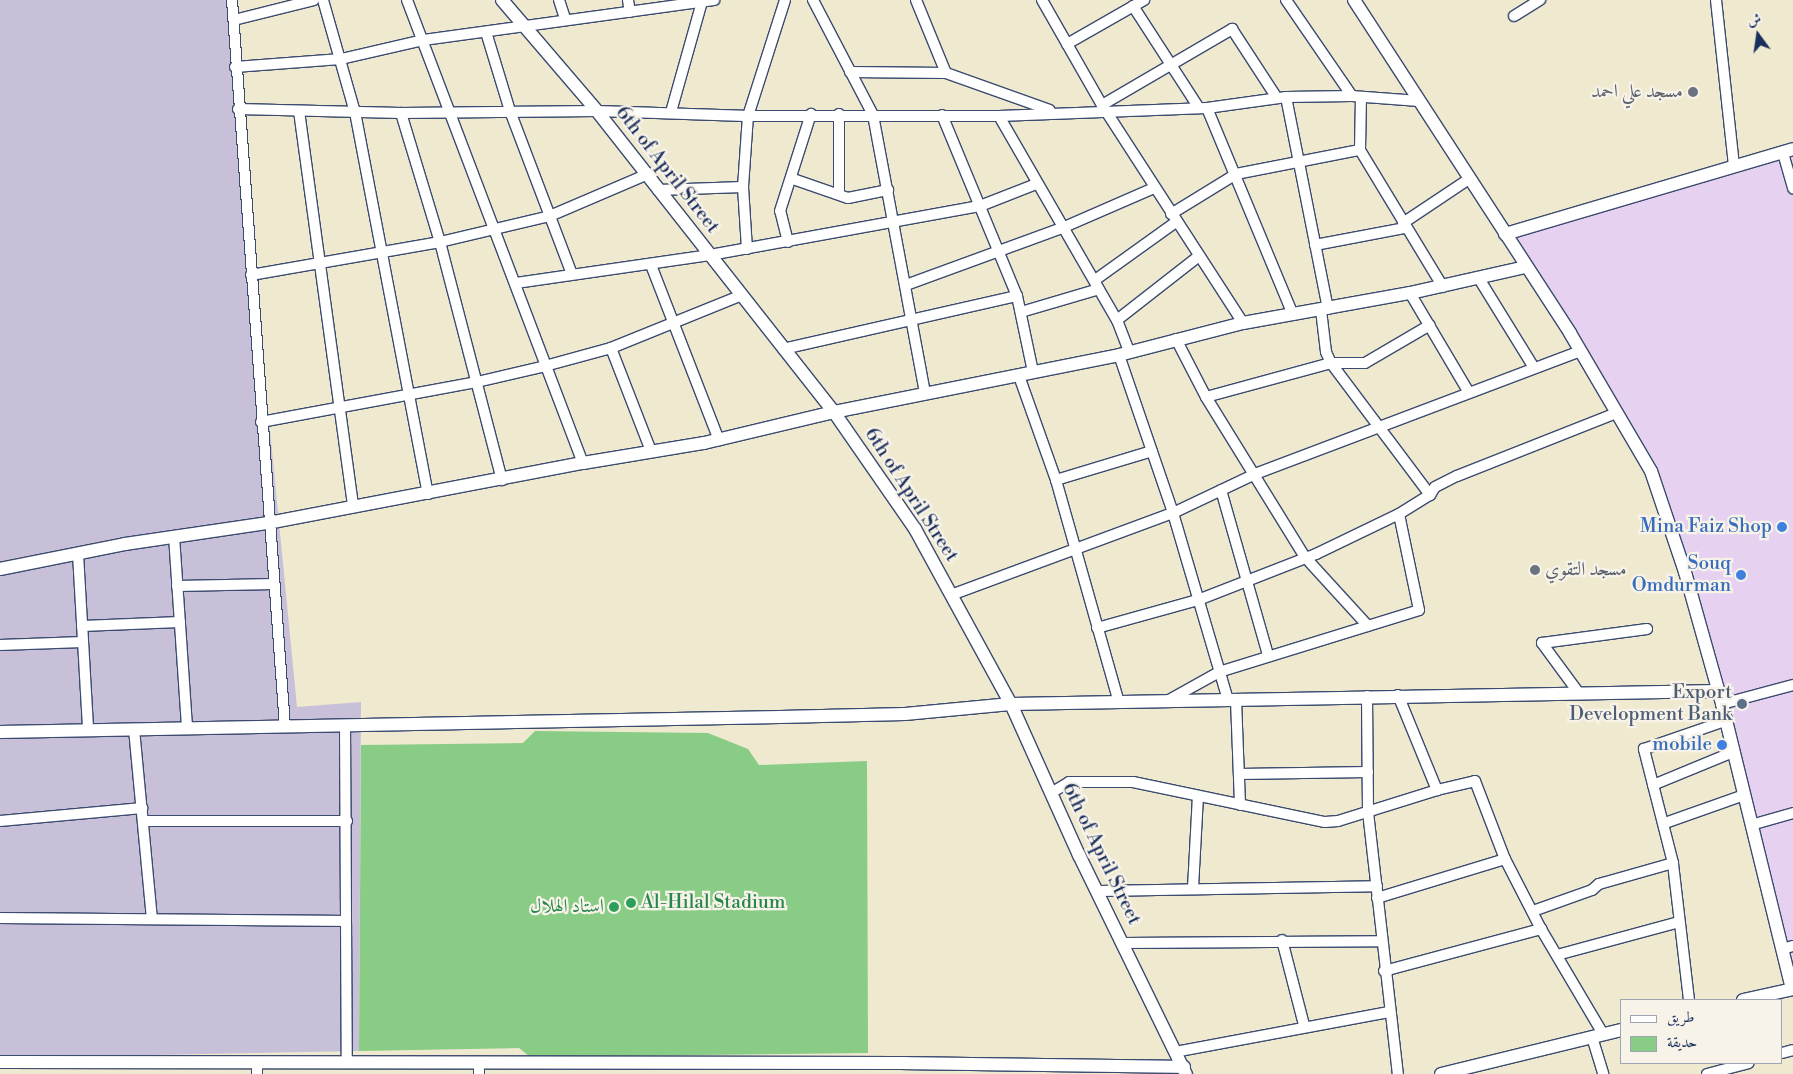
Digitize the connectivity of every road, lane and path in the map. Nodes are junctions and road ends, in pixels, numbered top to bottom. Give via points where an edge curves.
1 (232, 0) edge
2 (314, 0) edge
3 (323, 0) edge
4 (407, 0) edge
5 (502, 0) edge
6 (559, 0) edge
7 (628, 0) edge
8 (714, 0) edge
9 (785, 0) edge
10 (813, 0) edge
11 (916, 0) edge
12 (1042, 0) edge
13 (1144, 0) edge
14 (1286, 0) edge
15 (1354, 0) edge
16 (1540, 0) edge
17 (1716, 0) edge
18 (702, 2) junction
19 (1133, 6) junction
20 (630, 12) junction
21 (1514, 16) dead end
22 (565, 18) junction
23 (234, 20) junction
24 (528, 27) junction
25 (486, 32) junction
26 (423, 40) junction
27 (1067, 44) junction
28 (341, 59) junction
29 (1171, 66) junction
30 (235, 67) junction
31 (850, 72) junction
32 (946, 73) junction
33 (1357, 96) junction
34 (1281, 97) junction
35 (1420, 101) junction
36 (1102, 105) junction
37 (1203, 108) junction
38 (238, 109) junction
39 (510, 111) junction
40 (598, 111) junction
41 (298, 112) junction
42 (355, 112) junction
43 (449, 112) junction
44 (671, 112) junction
45 (401, 113) junction
46 (1110, 113) junction
47 (811, 114) junction
48 (839, 114) junction
49 (1064, 114) junction
50 (873, 115) junction
51 (942, 115) junction
52 (748, 116) junction
53 (999, 116) junction
54 (1360, 150) junction
55 (1788, 151) edge
56 (1298, 160) junction
57 (1734, 167) junction
58 (648, 174) junction
59 (1236, 174) junction
60 (793, 179) junction
61 (1469, 179) junction
62 (1036, 184) junction
63 (743, 187) junction
64 (1154, 188) junction
65 (1793, 188) edge
66 (658, 190) junction
67 (888, 190) junction
68 (839, 194) junction
69 (980, 206) junction
70 (550, 216) junction
71 (1174, 218) junction
72 (894, 222) junction
73 (1404, 226) junction
74 (1062, 228) junction
75 (494, 230) junction
76 (1505, 234) junction
77 (440, 242) junction
78 (788, 242) junction
79 (1315, 245) junction
80 (747, 249) junction
81 (1000, 251) junction
82 (383, 252) junction
83 (710, 255) junction
84 (1199, 256) junction
85 (319, 264) junction
86 (651, 265) junction
87 (1525, 267) junction
88 (572, 274) junction
89 (251, 275) junction
90 (1478, 277) junction
91 (516, 283) junction
92 (1097, 284) junction
93 (906, 285) junction
94 (1442, 287) junction
95 (1410, 293) junction
96 (742, 296) junction
97 (1017, 296) junction
98 (1324, 310) junction
99 (1021, 312) junction
100 (1293, 315) junction
101 (912, 319) junction
102 (1117, 320) junction
103 (674, 323) junction
104 (1243, 323) junction
105 (1430, 325) junction
106 (1176, 339) junction
107 (611, 348) junction
108 (783, 349) junction
109 (1581, 351) junction
110 (1124, 354) junction
111 (1331, 363) junction
112 (545, 366) junction
113 (1533, 366) junction
114 (1033, 372) junction
115 (1019, 376) junction
116 (477, 382) junction
117 (1468, 391) junction
118 (410, 393) junction
119 (925, 393) junction
120 (1206, 397) junction
121 (339, 407) junction
122 (834, 412) junction
123 (1616, 413) junction
124 (261, 422) junction
125 (1378, 426) junction
126 (719, 440) junction
127 (651, 451) junction
128 (1152, 451) junction
129 (583, 463) junction
130 (1254, 474) junction
131 (502, 480) junction
132 (1056, 480) junction
133 (1221, 490) junction
134 (428, 494) junction
135 (1430, 495) junction
136 (352, 507) junction
137 (1173, 513) junction
138 (1399, 514) junction
139 (268, 523) junction
140 (174, 536) junction
141 (1075, 548) junction
142 (78, 554) junction
143 (1305, 557) junction
144 (0, 569) edge
145 (1246, 581) junction
146 (274, 584) junction
147 (178, 586) junction
148 (951, 595) junction
149 (1198, 600) junction
150 (180, 622) junction
151 (82, 626) junction
152 (1368, 626) junction
153 (1097, 628) junction
154 (1647, 629) dead end
155 (83, 642) junction
156 (0, 645) edge
157 (1268, 655) junction
158 (1219, 672) junction
159 (1793, 685) edge
160 (1718, 691) junction
161 (1578, 692) junction
162 (1398, 695) junction
163 (1367, 696) junction
164 (1232, 700) junction
165 (1166, 701) junction
166 (1119, 702) junction
167 (1011, 704) junction
168 (1722, 704) junction
169 (1725, 721) junction
170 (345, 725) junction
171 (285, 726) junction
172 (187, 728) junction
173 (88, 730) junction
174 (134, 730) junction
175 (0, 732) edge
176 (1733, 752) junction
177 (1368, 772) junction
178 (1239, 774) junction
179 (1653, 785) junction
180 (1437, 790) junction
181 (1051, 793) junction
182 (1744, 795) junction
183 (1198, 796) junction
184 (1240, 805) junction
185 (142, 808) junction
186 (1368, 812) junction
187 (1793, 813) edge
188 (0, 821) edge
189 (143, 821) junction
190 (347, 821) junction
191 (1665, 823) junction
192 (1751, 825) junction
193 (1506, 858) junction
194 (1673, 863) junction
195 (1377, 886) junction
196 (1193, 888) junction
197 (1099, 891) junction
198 (1377, 898) junction
199 (1533, 911) junction
200 (0, 918) edge
201 (152, 918) junction
202 (346, 921) junction
203 (1679, 922) junction
204 (1541, 929) junction
205 (1282, 940) junction
206 (1381, 941) junction
207 (1123, 943) junction
208 (1788, 947) edge
209 (1556, 955) junction
210 (1384, 971) junction
211 (1793, 990) edge
212 (1689, 999) edge
213 (1748, 999) edge
214 (1389, 1012) junction
215 (1304, 1026) junction
216 (1620, 1030) edge
217 (1598, 1036) junction
218 (1175, 1052) junction
219 (0, 1062) edge
220 (347, 1063) junction
221 (1744, 1064) edge
222 (257, 1068) edge
223 (479, 1068) edge
224 (695, 1069) edge
225 (919, 1069) edge
226 (1127, 1070) edge
227 (1185, 1071) edge
228 (1398, 1074) edge
229 (1441, 1074) edge
230 (1603, 1074) edge
231 (1707, 1074) edge

1 - 23 street
2 - 23 street
3 - 28 street
4 - 26 street
5 - 24 street, 6th of April Street
6 - 22 street
7 - 20 street
8 - 18 street
9 - 52 street
10 - 31 street
11 - 32 street
12 - 27 street
13 - 19 street
14 - 33 street
15 - 35 street
16 - 21 street
17 - 57 street
18 - 20 street
18 - 44 street
19 - 27 street
19 - 29 street
20 - 22 street
22 - 24 street
23 - 30 street
24 - 25 street
24 - 40 street, 6th of April Street
25 - 26 street
25 - 39 street
26 - 28 street
26 - 43 street
27 - 36 street
28 - 30 street
28 - 42 street
29 - 34 street via 1234,30
29 - 36 street
29 - 37 street
30 - 38 street
31 - 32 street
31 - 50 street
32 - 49 street
33 - 34 street
33 - 35 street
33 - 54 street
34 - 37 street
34 - 56 street
35 - 61 street
36 - 46 street
37 - 46 street
37 - 59 street
38 - 41 street
38 - 89 street
39 - 40 street
39 - 43 street
39 - 70 street
40 - 44 street
40 - 58 street, 6th of April Street
41 - 42 street
41 - 85 street
42 - 45 street
42 - 82 street
43 - 45 street
43 - 75 street
44 - 52 street
45 - 77 street
46 - 49 street
46 - 64 street
47 - 48 street
47 - 52 street
47 - 60 street
48 - 50 street
48 - 68 street
49 - 53 street
50 - 51 street
50 - 67 street
51 - 53 street
51 - 69 street
52 - 63 street
53 - 62 street
54 - 56 street
54 - 73 street
55 - 57 street
55 - 65 street
56 - 59 street
56 - 79 street
57 - 76 street
58 - 66 street, 6th of April Street
58 - 70 street
59 - 71 street
59 - 100 street
60 - 68 street
60 - 78 street via 780,211
61 - 73 street
61 - 76 street
62 - 69 street
62 - 74 street
63 - 66 street
63 - 80 street
64 - 71 street
64 - 74 street
66 - 83 street, 6th of April Street
67 - 68 street via 848,198
67 - 72 street
69 - 72 street
69 - 81 street
70 - 75 street
70 - 88 street
71 - 84 street
71 - 92 street
72 - 78 street
72 - 93 street
73 - 79 street
73 - 94 street
74 - 81 street
74 - 92 street
75 - 77 street
75 - 91 street
76 - 87 street
77 - 82 street
77 - 116 street
78 - 80 street
79 - 98 street
80 - 83 street
81 - 93 street
81 - 97 street
82 - 85 street
82 - 118 street
83 - 86 street
83 - 96 street, 6th of April Street
84 - 102 street
84 - 104 street
85 - 89 street
85 - 121 street
86 - 88 street
86 - 103 street
87 - 90 street
87 - 109 street
88 - 91 street
89 - 124 street
90 - 94 street
90 - 113 street
91 - 112 street
92 - 99 street
92 - 102 street
93 - 101 street
94 - 95 street
95 - 98 street
95 - 105 street
96 - 103 street
96 - 108 street, 6th of April Street
97 - 99 street
97 - 101 street
98 - 100 street
98 - 111 street via 1326,352
99 - 114 street
100 - 104 street
101 - 108 street
101 - 119 street
102 - 110 street
103 - 107 street
103 - 126 street
104 - 106 street
105 - 111 street via 1365,363
105 - 117 street
106 - 110 street
106 - 120 street
107 - 112 street
107 - 127 street
108 - 122 street, 6th of April Street
109 - 113 street
109 - 123 street
110 - 114 street
110 - 128 street
111 - 120 street
111 - 125 street
112 - 116 street
112 - 129 street
113 - 117 street
114 - 115 street
115 - 119 street
115 - 132 street
116 - 118 street
116 - 131 street
117 - 125 street
118 - 121 street
118 - 134 street
119 - 122 street
120 - 130 street
121 - 124 street
121 - 136 street
122 - 126 street
122 - 148 street, 6th of April Street via 915,529
123 - 135 street via 1457,476 1435,487
123 - 160 street via 1654,479 1687,578
124 - 139 street
125 - 130 street
125 - 135 street
126 - 127 street
127 - 129 street
128 - 132 street
128 - 137 street
129 - 131 street
130 - 133 street
130 - 143 street
131 - 134 street
132 - 141 street
133 - 137 street
133 - 145 street
134 - 136 street
135 - 138 street
136 - 139 street
137 - 141 street
137 - 149 street
138 - 143 street
138 - 152 street via 1419,610
139 - 140 street
139 - 146 street
140 - 142 street
140 - 147 street
141 - 148 street
141 - 153 street
142 - 144 street
142 - 151 street
143 - 145 street
143 - 152 street
145 - 149 street
145 - 157 street
146 - 147 street
146 - 171 street
147 - 150 street
148 - 167 street, 6th of April Street
149 - 153 street
149 - 158 street
150 - 151 street
150 - 172 street
151 - 155 street
152 - 157 street
153 - 166 street
154 - 161 street via 1542,643
155 - 156 street
155 - 173 street
157 - 158 street
158 - 164 street
158 - 165 street
159 - 168 street
160 - 161 street
160 - 168 street
161 - 162 street
162 - 163 street
162 - 180 street
163 - 164 street
163 - 177 street
164 - 165 street
164 - 178 street
165 - 166 street
166 - 167 street
167 - 170 street via 905,714
167 - 181 street, 6th of April Street
168 - 169 street
169 - 176 street
169 - 179 street via 1644,749
170 - 171 street
170 - 190 street
171 - 172 street
172 - 174 street
173 - 174 street
173 - 175 street
174 - 185 street
176 - 179 street
176 - 182 street
177 - 178 street
177 - 186 street
178 - 184 street
179 - 191 street
180 - 186 street
180 - 193 street via 1475,781
181 - 183 street via 1069,782 1096,781 1134,782
181 - 197 street, 6th of April Street
182 - 191 street
182 - 192 street
183 - 184 street
183 - 196 street
184 - 186 street via 1325,822
185 - 188 street
185 - 189 street
186 - 195 street
187 - 192 street
189 - 190 street
189 - 201 street
190 - 202 street
191 - 194 street
192 - 208 street
193 - 198 street
193 - 199 street
194 - 199 street via 1598,884 1592,890
194 - 203 street
195 - 196 street
195 - 198 street
196 - 197 street
197 - 207 street, 6th of April Street
198 - 206 street
199 - 204 street
200 - 201 street
201 - 202 street
202 - 220 street
203 - 209 street
203 - 212 street
204 - 209 street
204 - 210 street
205 - 206 street
205 - 207 street
205 - 215 street
206 - 210 street
207 - 218 street, 6th of April Street
208 - 211 street
209 - 217 street
210 - 214 street
211 - 213 street
214 - 215 street
214 - 228 street
215 - 218 street
216 - 217 street
217 - 229 street
217 - 230 street
218 - 227 street, 6th of April Street
219 - 222 street
220 - 222 street
220 - 223 street
221 - 231 street
223 - 224 street
224 - 225 street
225 - 226 street
226 - 227 street

